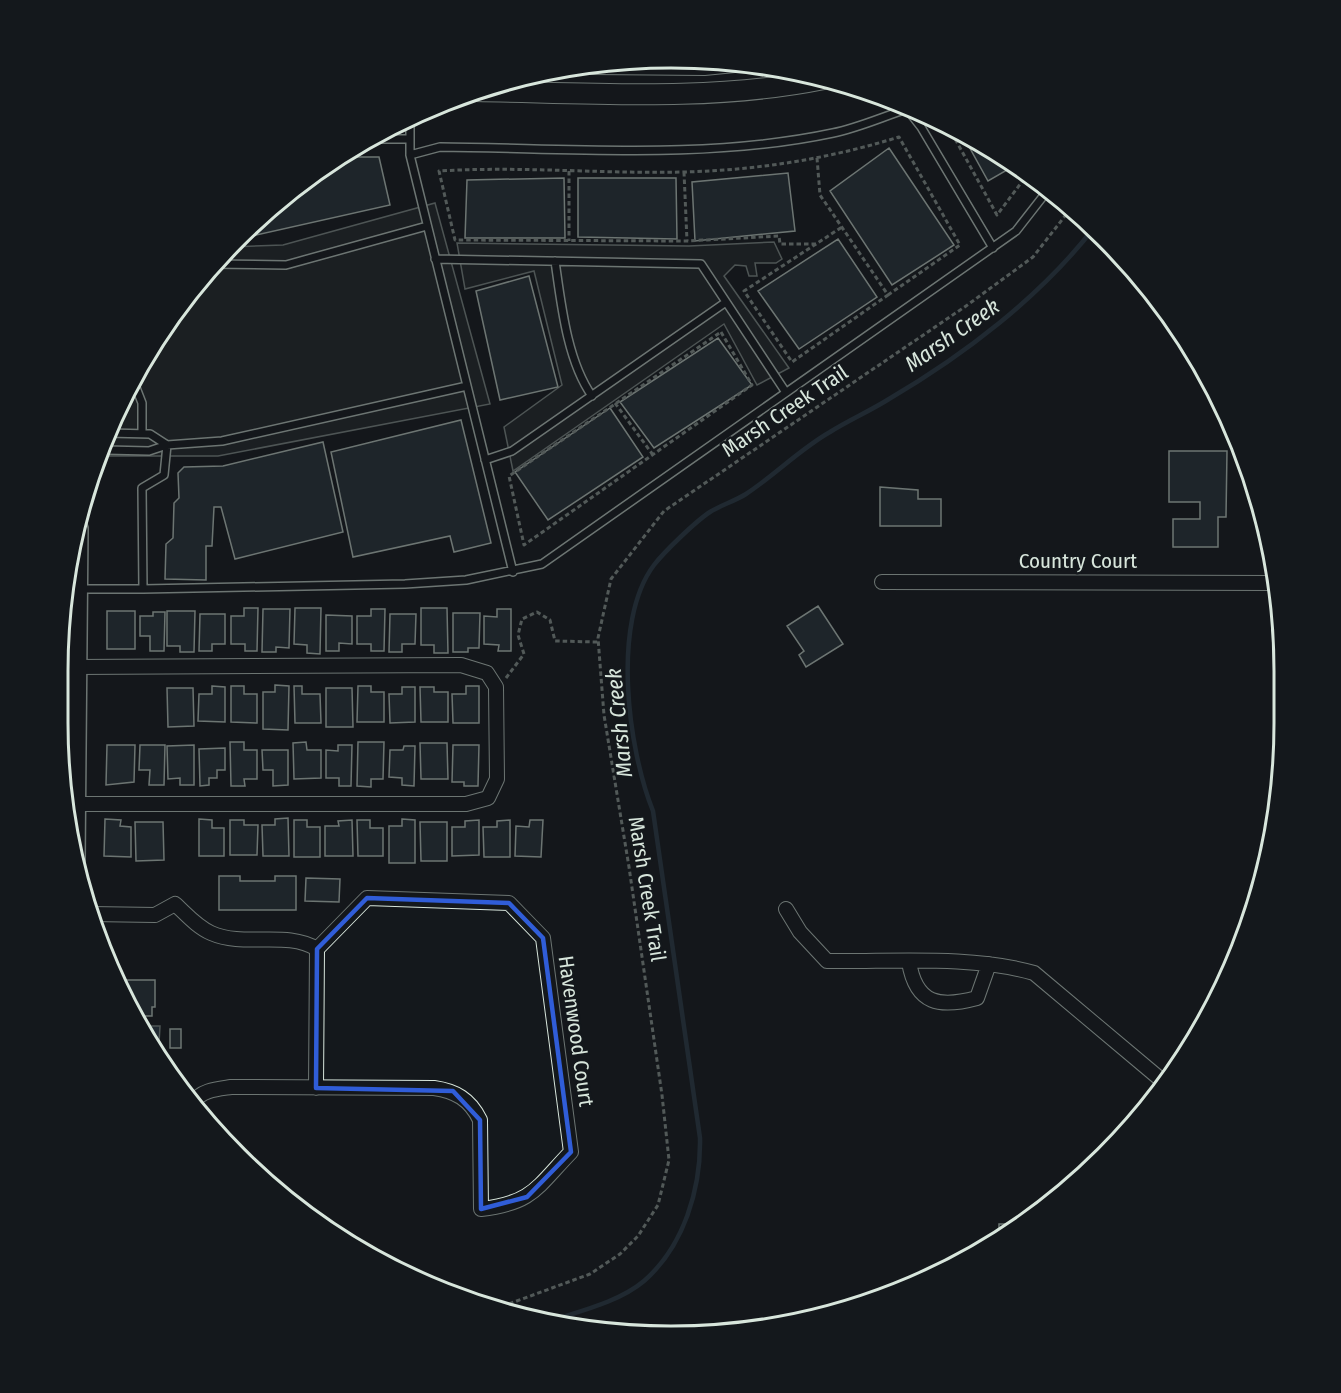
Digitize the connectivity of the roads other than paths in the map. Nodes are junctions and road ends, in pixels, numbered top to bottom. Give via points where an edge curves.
1 (801, 82) edge
2 (503, 92) edge
3 (896, 111) edge
4 (915, 120) edge
5 (410, 127) edge
6 (386, 139) edge
7 (410, 139) junction
8 (410, 155) junction
9 (1043, 196) edge
10 (427, 226) junction
11 (993, 248) junction
12 (435, 259) junction
13 (555, 261) junction
14 (225, 264) edge
15 (726, 302) junction
16 (467, 386) junction
17 (138, 389) edge
18 (785, 391) junction
19 (592, 396) junction
20 (116, 433) edge
21 (142, 434) junction
22 (166, 445) junction
23 (109, 450) edge
24 (485, 459) junction
25 (76, 572) edge
26 (513, 572) junction
27 (882, 582) dead end
28 (1267, 583) edge
29 (76, 589) junction
30 (143, 589) junction
31 (76, 667) junction
32 (75, 804) junction
33 (75, 813) edge
34 (786, 909) dead end
35 (99, 914) edge
36 (317, 949) junction
37 (909, 962) junction
38 (989, 964) junction
39 (1159, 1077) edge
40 (316, 1088) junction
41 (198, 1097) edge

1 - 2 main road via 740,90 637,94
3 - 8 lane via 835,133 757,146 688,150 441,147
4 - 11 lane
5 - 7 lane
6 - 7 lane
7 - 8 lane
8 - 10 lane
9 - 11 lane via 1016,231
10 - 12 lane
10 - 14 lane via 286,265
11 - 18 lane
12 - 13 lane
12 - 16 lane
13 - 15 lane via 701,264
13 - 19 lane via 561,304 580,379
15 - 18 lane
15 - 19 lane
16 - 22 lane via 222,441
16 - 24 lane
17 - 21 lane
18 - 26 lane via 542,564
19 - 24 lane via 512,451
20 - 21 lane
21 - 22 lane via 150,434
22 - 23 lane via 149,451
22 - 30 lane via 164,475 142,488
24 - 26 lane
25 - 29 main road
26 - 30 lane via 405,585
27 - 28 street, Country Court
29 - 30 lane
29 - 31 main road
31 - 32 main road
31 - 32 street via 461,665 487,673 496,687 497,779 488,798 466,804
32 - 33 main road
34 - 37 street via 800,932 827,961
35 - 36 street via 155,915 175,904 214,934 304,941
36 - 40 street
36 - 40 street, Havenwood Court via 368,898 509,903 543,938 572,1152 527,1197 506,1206 481,1209 480,1120 475,1110 453,1091
37 - 38 street
37 - 38 street via 912,983 936,1003 954,1004 977,998
38 - 39 street via 1034,973
40 - 41 street, Havenwood Court via 231,1087

